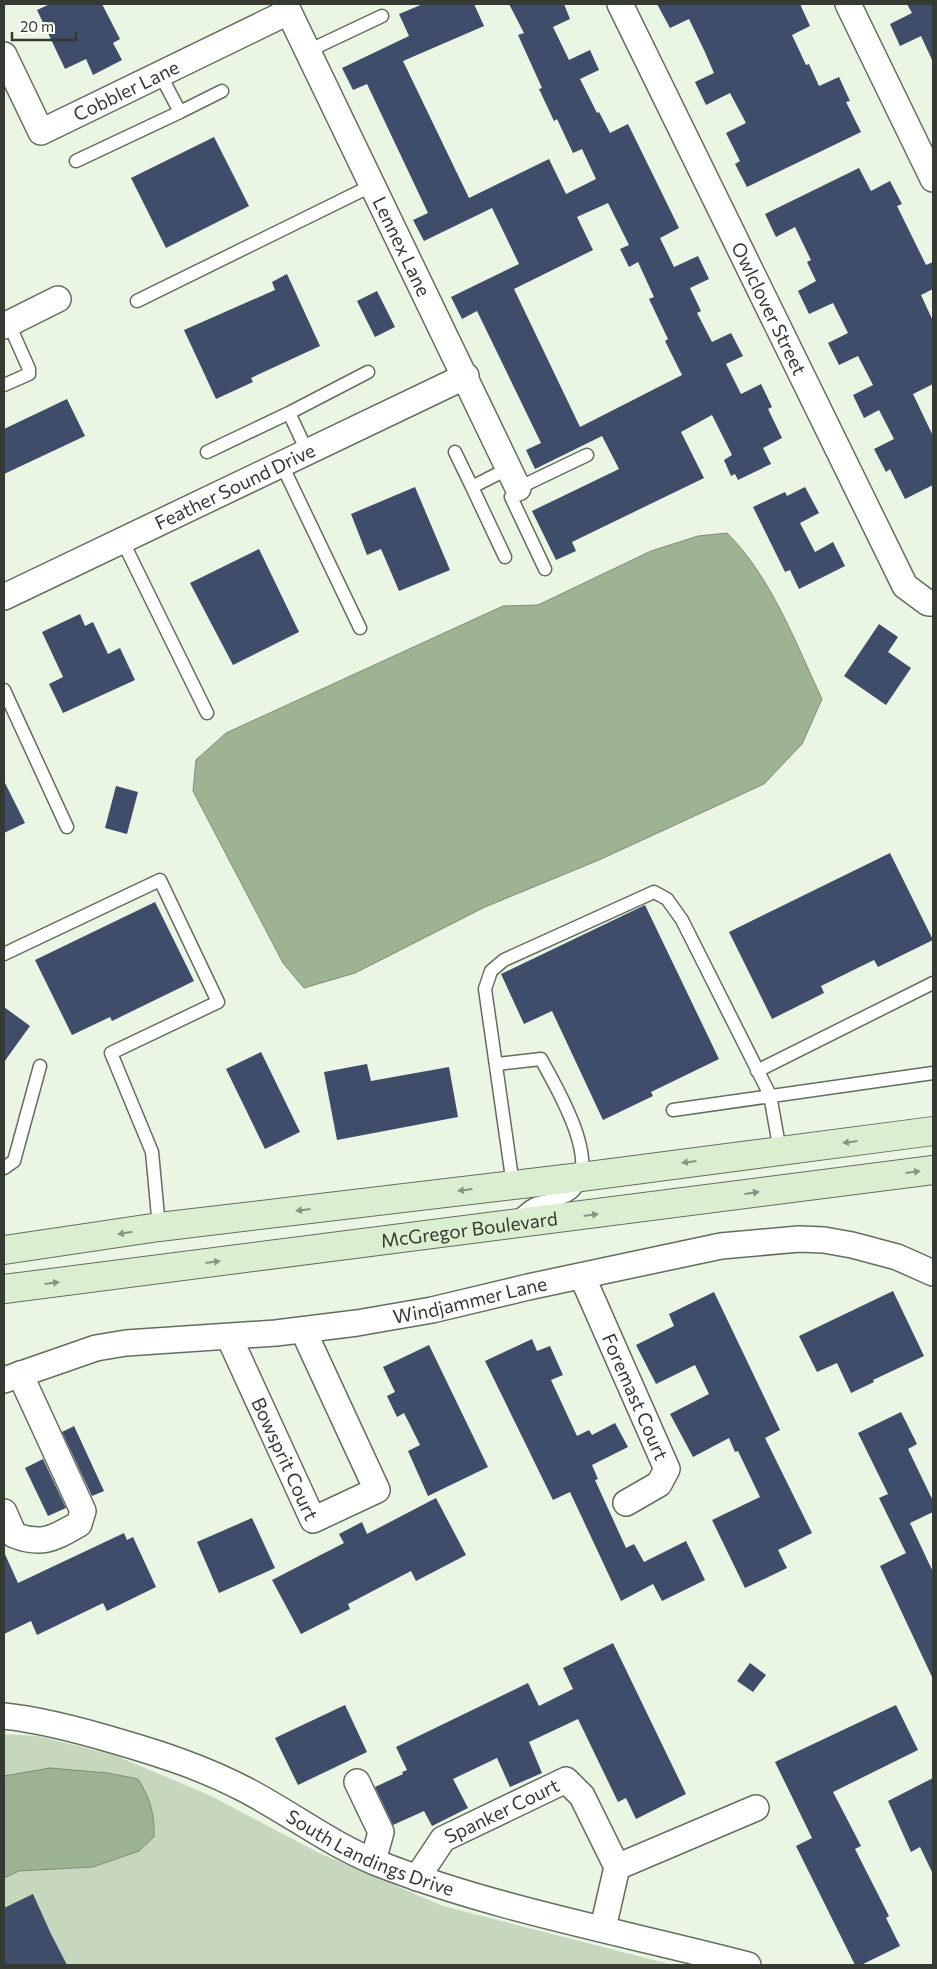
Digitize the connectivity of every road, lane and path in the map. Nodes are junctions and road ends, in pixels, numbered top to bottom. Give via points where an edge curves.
1 (620, 4) edge
2 (848, 4) edge
3 (286, 8) edge
4 (382, 16) dead end
5 (308, 51) junction
6 (5, 61) edge
7 (160, 74) junction
8 (222, 91) dead end
9 (180, 112) junction
10 (76, 161) dead end
11 (933, 179) edge
12 (373, 185) junction
13 (58, 299) dead end
14 (137, 301) dead end
15 (6, 325) edge
16 (368, 372) dead end
17 (466, 376) junction
18 (4, 385) edge
19 (289, 413) junction
20 (307, 451) junction
21 (207, 452) dead end
22 (455, 452) dead end
23 (587, 455) dead end
24 (282, 463) junction
25 (514, 478) junction
26 (472, 487) junction
27 (122, 540) junction
28 (505, 558) dead end
29 (545, 569) dead end
30 (4, 597) edge
31 (931, 603) edge
32 (360, 628) dead end
33 (4, 690) edge
34 (207, 713) dead end
35 (67, 826) dead end
36 (4, 954) edge
37 (933, 983) edge
38 (496, 1064) junction
39 (40, 1066) dead end
40 (758, 1071) junction
41 (933, 1073) edge
42 (770, 1095) junction
43 (673, 1110) dead end
44 (933, 1131) edge
45 (780, 1151) junction
46 (4, 1168) edge
47 (933, 1170) edge
48 (581, 1177) junction
49 (513, 1185) junction
50 (508, 1226) junction
51 (159, 1228) junction
52 (4, 1250) edge
53 (933, 1273) edge
54 (582, 1276) junction
55 (4, 1289) edge
56 (303, 1330) junction
57 (229, 1337) junction
58 (12, 1377) edge
59 (626, 1503) dead end
60 (4, 1512) edge
61 (4, 1716) edge
62 (357, 1782) dead end
63 (756, 1808) dead end
64 (373, 1861) junction
65 (617, 1867) junction
66 (417, 1878) junction
67 (603, 1928) junction
68 (748, 1965) edge

1 - 31 street, Owlclover Street via 904,586
2 - 11 street
3 - 5 street, Lennex Lane
3 - 7 street, Cobbler Lane
4 - 5 lane
5 - 12 street, Lennex Lane
6 - 7 street, Cobbler Lane via 42,132
7 - 9 lane
8 - 9 lane
9 - 10 lane
12 - 14 lane
12 - 17 street, Lennex Lane
13 - 15 street
15 - 18 lane via 29,374
16 - 19 lane
17 - 20 street, Feather Sound Drive
17 - 25 street, Lennex Lane
19 - 20 lane
19 - 21 lane
20 - 24 street, Feather Sound Drive
22 - 26 lane
23 - 25 lane
24 - 27 street, Feather Sound Drive
24 - 32 lane
25 - 26 lane
25 - 29 lane via 511,497
26 - 28 lane
27 - 30 street, Feather Sound Drive
27 - 34 lane
33 - 35 lane
36 - 51 lane via 160,880 218,1002 111,1053 152,1152
37 - 40 lane
38 - 40 lane via 486,989 491,971 504,960 654,892 668,899 682,920
38 - 48 lane via 541,1058 572,1118 582,1156
38 - 49 lane
39 - 46 lane via 14,1161
40 - 42 lane
41 - 42 lane
42 - 43 lane
42 - 45 lane
44 -> 45 main road, McGregor Boulevard
45 -> 48 main road, McGregor Boulevard
50 -> 47 main road, McGregor Boulevard
48 - 49 main road, McGregor Boulevard
48 - 50 lane via 571,1192 533,1205
49 -> 51 main road, McGregor Boulevard
55 -> 50 main road, McGregor Boulevard
51 -> 52 main road, McGregor Boulevard
53 - 54 street, Windjammer Lane via 897,1257 852,1245 799,1239 721,1246
54 - 56 street, Windjammer Lane via 432,1310
54 - 59 street, Foremast Court via 667,1469 660,1484
56 - 57 street, Windjammer Lane
56 - 57 street, Bowsprit Court via 377,1490 313,1520
57 - 58 street, Windjammer Lane via 96,1348
58 - 60 street via 83,1511 79,1524 48,1540 30,1541 14,1535
61 - 64 street, South Landings Drive via 73,1728 202,1769
62 - 64 street via 381,1832
63 - 65 street
64 - 66 street, South Landings Drive
65 - 66 street, Spanker Court via 582,1796 566,1780 443,1839
65 - 67 street
66 - 67 street, South Landings Drive via 478,1897
67 - 68 street, South Landings Drive

